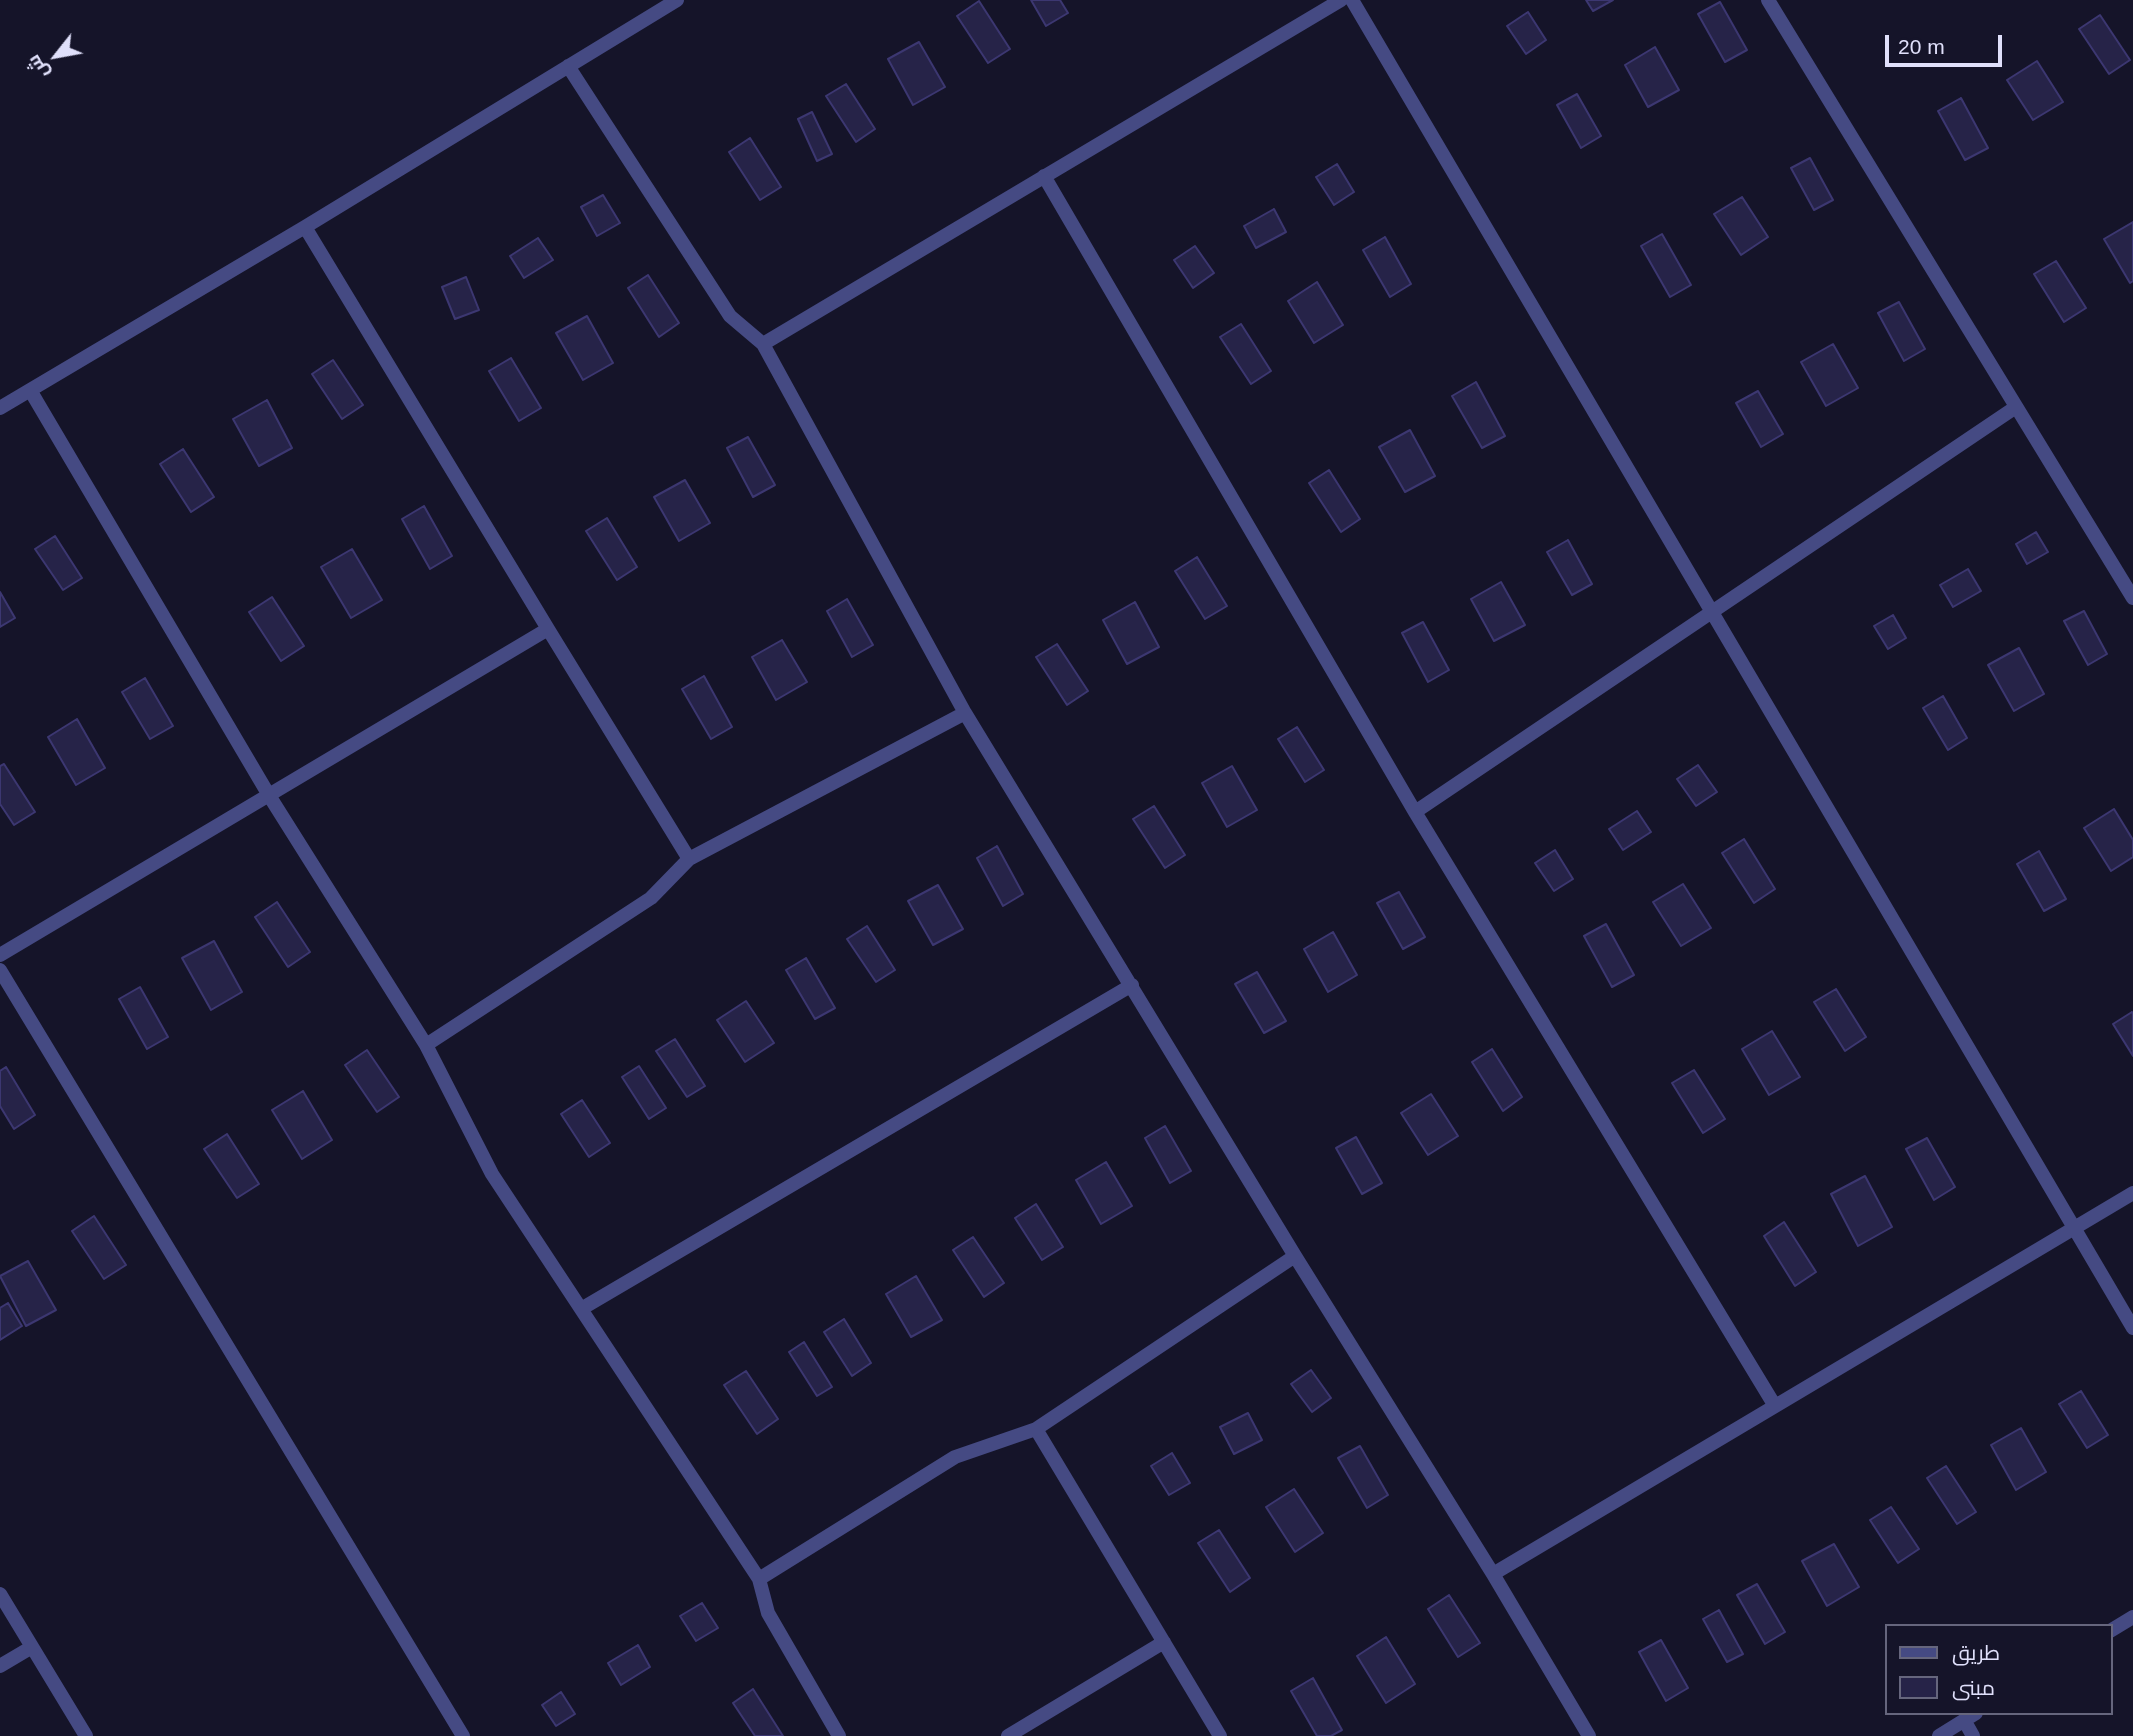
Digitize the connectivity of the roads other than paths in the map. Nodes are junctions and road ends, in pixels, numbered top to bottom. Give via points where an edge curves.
1 (677, 0) edge
2 (1341, 0) edge
3 (1352, 0) edge
4 (1768, 0) edge
5 (568, 66) junction
6 (1044, 176) junction
7 (305, 227) junction
8 (763, 344) junction
9 (30, 390) junction
10 (2017, 407) junction
11 (0, 408) edge
12 (2133, 598) edge
13 (1712, 612) junction
14 (548, 629) junction
15 (965, 713) junction
16 (270, 797) junction
17 (1415, 812) junction
18 (690, 859) junction
19 (0, 955) edge
20 (0, 970) edge
21 (1132, 985) junction
22 (426, 1045) junction
23 (2133, 1194) edge
24 (2075, 1228) junction
25 (1295, 1256) junction
26 (581, 1309) junction
27 (2133, 1328) edge
28 (1775, 1406) junction
29 (1036, 1429) junction
30 (1493, 1574) junction
31 (759, 1579) junction
32 (0, 1594) edge
33 (2133, 1617) edge
34 (2112, 1630) edge
35 (1164, 1642) junction
36 (32, 1647) junction
37 (0, 1666) edge
38 (1970, 1717) edge
39 (86, 1736) edge
40 (463, 1736) edge
41 (839, 1736) edge
42 (1008, 1736) edge
43 (1220, 1736) edge
44 (1589, 1736) edge
45 (1939, 1736) edge
46 (1973, 1736) edge

1 - 5 street
2 - 6 street
3 - 13 street
4 - 10 street
5 - 7 street
5 - 8 street via 730,316
6 - 8 street
6 - 17 street
7 - 9 street
7 - 14 street
8 - 15 street
9 - 11 street
9 - 16 street
10 - 12 street
10 - 13 street
13 - 17 street
13 - 24 street
14 - 16 street
14 - 18 street
15 - 18 street
15 - 21 street
16 - 19 street
16 - 22 street
17 - 28 street
18 - 22 street via 650,898
20 - 40 street
21 - 25 street
21 - 26 street
22 - 26 street via 492,1174
23 - 24 street
24 - 27 street
24 - 28 street
25 - 29 street
25 - 30 street
26 - 31 street
28 - 30 street
29 - 31 street via 956,1457
29 - 35 street
30 - 44 street
31 - 41 street via 768,1613
32 - 36 street
33 - 34 street
35 - 42 street
35 - 43 street
36 - 37 street
36 - 39 street
38 - 45 street
38 - 46 street

